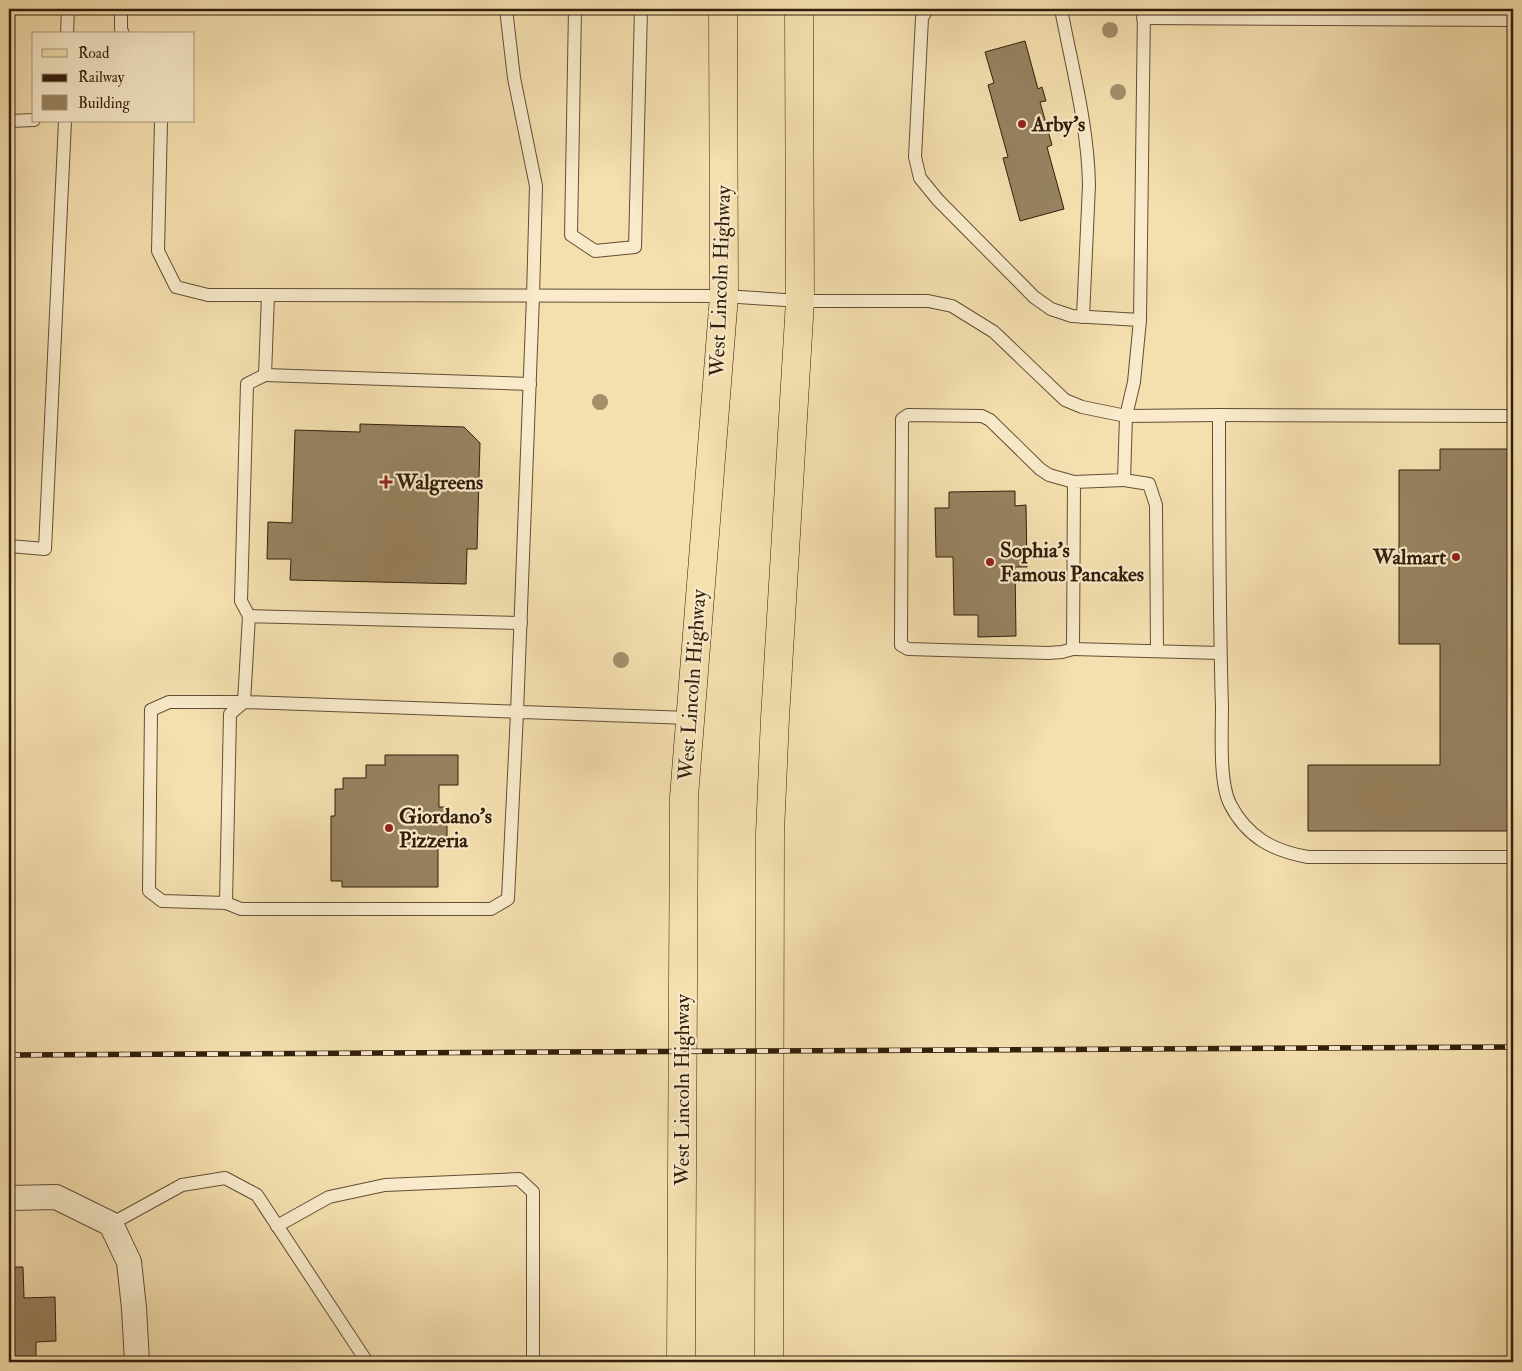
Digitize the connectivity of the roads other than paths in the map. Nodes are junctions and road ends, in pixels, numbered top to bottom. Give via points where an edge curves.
1 (68, 9) edge
2 (121, 9) edge
3 (506, 9) edge
4 (575, 9) edge
5 (641, 9) edge
6 (723, 9) edge
7 (799, 9) edge
8 (926, 9) edge
9 (1061, 9) edge
10 (1143, 14) edge
11 (1513, 20) edge
12 (67, 32) edge
13 (122, 32) edge
14 (32, 120) edge
15 (9, 121) edge
16 (65, 122) edge
17 (161, 122) edge
18 (268, 295) junction
19 (534, 296) junction
20 (724, 296) junction
21 (800, 302) junction
22 (1083, 317) junction
23 (1140, 320) junction
24 (266, 375) junction
25 (530, 384) junction
26 (1219, 414) junction
27 (1126, 416) junction
28 (1513, 416) edge
29 (1124, 480) junction
30 (1074, 482) junction
31 (9, 546) edge
32 (249, 616) junction
33 (521, 623) junction
34 (1073, 649) junction
35 (1156, 652) junction
36 (1220, 653) junction
37 (244, 702) junction
38 (517, 713) junction
39 (689, 718) junction
40 (1513, 857) edge
41 (226, 903) junction
42 (9, 1198) edge
43 (111, 1224) junction
44 (277, 1226) junction
45 (137, 1362) edge
46 (367, 1362) edge
47 (534, 1362) edge
48 (682, 1362) edge
49 (769, 1362) edge

1 - 12 lane
2 - 13 lane
3 - 19 lane via 514,78 536,186
4 - 5 lane via 571,235 595,251 635,247
6 - 20 main road, West Lincoln Highway
7 - 21 main road
8 - 22 lane via 922,18 915,157 920,178 1034,297 1051,309
9 - 22 lane via 1089,169
10 - 11 lane
10 - 23 lane
14 - 15 lane
16 - 31 lane via 45,549
17 - 18 lane via 158,251 176,287 208,295
18 - 19 lane
18 - 24 lane
19 - 20 lane
19 - 25 lane
20 - 21 lane
20 - 39 main road, West Lincoln Highway
21 - 27 lane via 928,302 952,306 994,332 1065,400
21 - 49 main road via 770,832
22 - 23 lane
23 - 27 lane via 1134,382
24 - 25 lane
24 - 32 lane via 247,384 241,601
25 - 33 lane
26 - 27 lane
26 - 28 lane
26 - 36 lane
27 - 29 lane
29 - 30 lane
29 - 35 lane via 1149,484 1156,506
30 - 34 lane
30 - 34 lane via 1040,469 982,416 908,414 902,419 901,645 908,649 1048,653
32 - 33 lane
32 - 37 lane
33 - 38 lane
34 - 35 lane
35 - 36 lane
36 - 40 lane via 1223,783 1230,804 1246,828 1266,844 1308,856
37 - 38 lane
37 - 41 lane via 230,714
37 - 41 lane via 169,702 151,710 149,890 162,901
38 - 39 lane
38 - 41 lane via 508,899 491,909 241,909
39 - 48 main road, West Lincoln Highway via 684,807
42 - 43 street via 56,1197
43 - 44 lane via 182,1185 224,1178 257,1195
43 - 45 street via 129,1262
44 - 46 lane
44 - 47 lane via 329,1196 386,1185 519,1179 533,1192

